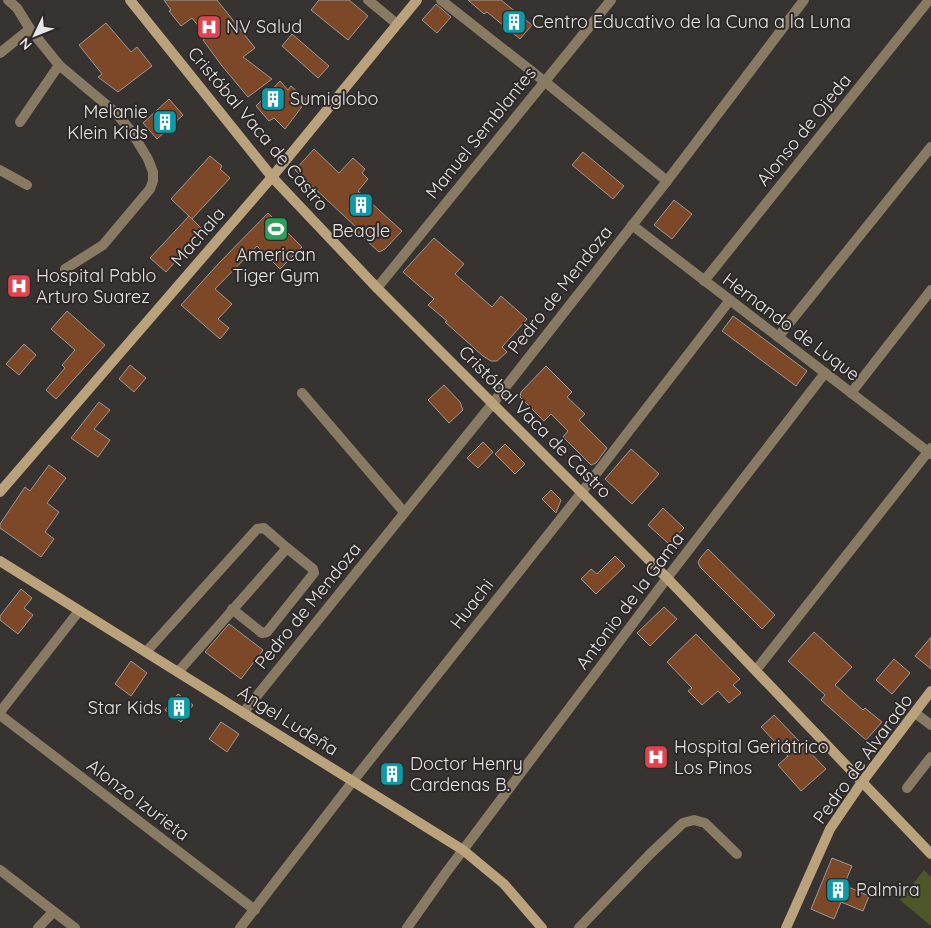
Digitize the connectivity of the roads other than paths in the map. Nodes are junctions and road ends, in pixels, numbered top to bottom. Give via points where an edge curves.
1 (8, 0) edge
2 (130, 0) edge
3 (368, 0) edge
4 (417, 0) edge
5 (441, 0) edge
6 (611, 0) edge
7 (804, 0) edge
8 (929, 0) edge
9 (397, 24) junction
10 (30, 29) junction
11 (0, 53) edge
12 (59, 64) junction
13 (544, 81) junction
14 (20, 122) dead end
15 (931, 148) edge
16 (0, 170) edge
17 (272, 176) junction
18 (666, 181) junction
19 (26, 185) dead end
20 (632, 225) junction
21 (65, 269) dead end
22 (704, 281) junction
23 (377, 288) junction
24 (931, 290) edge
25 (730, 300) junction
26 (778, 337) junction
27 (825, 373) junction
28 (302, 393) dead end
29 (851, 393) junction
30 (493, 403) junction
31 (930, 451) edge
32 (0, 492) edge
33 (582, 492) junction
34 (404, 512) junction
35 (287, 548) junction
36 (0, 561) edge
37 (667, 578) junction
38 (232, 609) junction
39 (79, 611) junction
40 (146, 652) junction
41 (756, 670) junction
42 (178, 672) junction
43 (931, 691) edge
44 (243, 712) junction
45 (0, 713) edge
46 (915, 713) junction
47 (931, 724) edge
48 (931, 757) edge
49 (352, 781) junction
50 (862, 782) junction
51 (907, 788) dead end
52 (463, 850) junction
53 (737, 854) dead end
54 (931, 854) edge
55 (0, 870) edge
56 (256, 910) junction
57 (54, 912) junction
58 (790, 926) edge
59 (38, 928) edge
60 (75, 928) edge
61 (240, 928) edge
62 (407, 928) edge
63 (542, 928) edge
64 (579, 928) edge

1 - 10 street
2 - 17 main road, Cristóbal Vaca de Castro
3 - 9 street
4 - 9 main road, Machala
5 - 13 street
6 - 13 street, Manuel Semblantes
7 - 18 street, Pedro de Mendoza
8 - 22 street, Alonso de Ojeda
9 - 17 main road, Machala
10 - 11 street
10 - 12 street
12 - 14 street
12 - 21 street via 115,112 131,131 153,172 150,188 112,237
13 - 18 street
13 - 23 street, Manuel Semblantes
15 - 26 street
16 - 19 street
17 - 23 main road, Cristóbal Vaca de Castro
17 - 32 main road, Machala
18 - 20 street, Pedro de Mendoza
20 - 22 street, Hernando de Luque
20 - 30 street, Pedro de Mendoza
22 - 25 street, Hernando de Luque
23 - 30 main road, Cristóbal Vaca de Castro
24 - 29 street
25 - 26 street, Hernando de Luque
25 - 33 street, Huachi
26 - 27 street, Hernando de Luque
27 - 29 street, Hernando de Luque
27 - 37 street, Antonio de la Gama
28 - 34 street
29 - 31 street, Hernando de Luque
30 - 33 main road, Cristóbal Vaca de Castro
30 - 34 street, Pedro de Mendoza
31 - 41 street
33 - 37 main road, Cristóbal Vaca de Castro
33 - 49 street, Huachi
34 - 44 street, Pedro de Mendoza
35 - 38 street
35 - 38 street via 314,572 267,632 262,633
35 - 40 street via 264,528 257,529
36 - 39 main road, Ángel Ludeña
37 - 41 main road, Cristóbal Vaca de Castro
37 - 52 street, Antonio de la Gama
38 - 42 street
39 - 40 main road, Ángel Ludeña
39 - 45 street
40 - 42 main road, Ángel Ludeña
41 - 50 main road, Cristóbal Vaca de Castro
42 - 44 main road, Ángel Ludeña
43 - 46 main road, Pedro de Alvarado
44 - 49 main road, Ángel Ludeña
45 - 56 street, Alonzo Izurieta
46 - 47 street
46 - 50 main road, Pedro de Alvarado
48 - 51 street
49 - 52 main road, Ángel Ludeña
49 - 56 street, Huachi
50 - 54 main road, Cristóbal Vaca de Castro
50 - 58 main road, Pedro de Alvarado via 830,829
52 - 62 street, Antonio de la Gama
52 - 63 main road, Ángel Ludeña via 504,884
53 - 64 street via 705,823 683,822
55 - 57 street
56 - 61 street, Huachi
57 - 59 street
57 - 60 street

